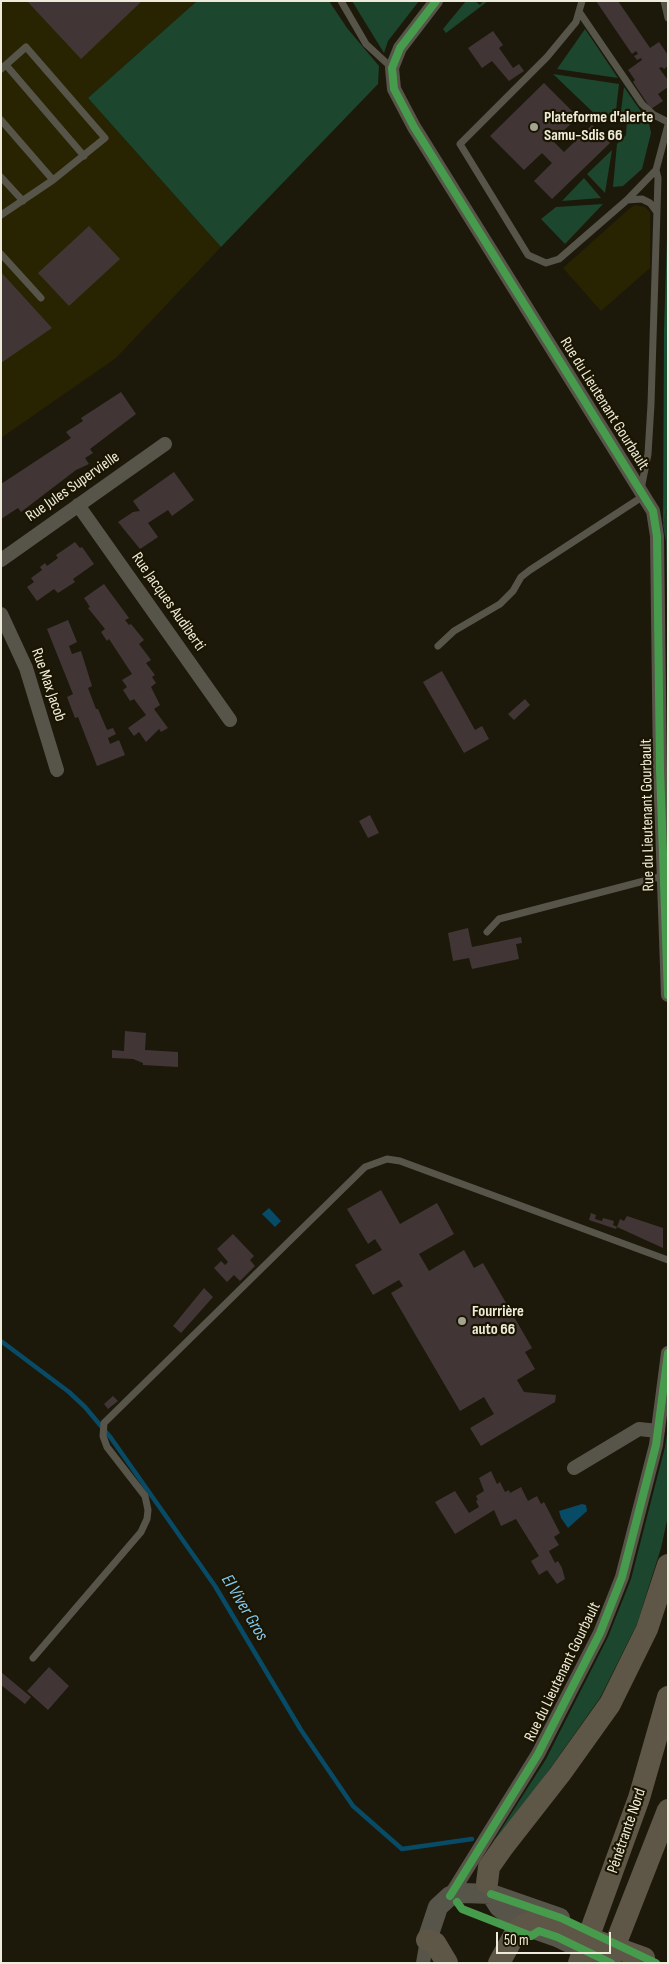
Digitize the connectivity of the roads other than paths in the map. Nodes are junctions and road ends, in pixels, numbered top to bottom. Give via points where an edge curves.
1 (341, 1) edge
2 (436, 1) edge
3 (582, 1) edge
4 (664, 1) edge
5 (580, 13) junction
6 (668, 18) edge
7 (4, 67) edge
8 (392, 68) junction
9 (1, 120) edge
10 (668, 124) edge
11 (84, 156) junction
12 (656, 170) junction
13 (1, 176) edge
14 (53, 180) junction
15 (627, 200) junction
16 (22, 201) junction
17 (656, 210) junction
18 (1, 214) edge
19 (1, 254) edge
20 (41, 298) dead end
21 (165, 444) dead end
22 (643, 492) junction
23 (78, 505) junction
24 (1, 560) edge
25 (1, 614) edge
26 (438, 646) dead end
27 (230, 720) dead end
28 (57, 770) dead end
29 (663, 876) junction
30 (487, 932) dead end
31 (668, 995) edge
32 (668, 1260) edge
33 (668, 1353) edge
34 (658, 1431) junction
35 (574, 1468) dead end
36 (668, 1565) edge
37 (33, 1658) dead end
38 (668, 1697) edge
39 (668, 1810) edge
40 (492, 1895) junction
41 (444, 1901) junction
42 (523, 1924) junction
43 (428, 1940) junction
44 (650, 1960) edge
45 (423, 1963) edge
46 (446, 1963) edge
47 (499, 1963) edge
48 (579, 1963) edge
49 (609, 1963) edge

1 - 8 lane via 366,44
2 - 8 street via 400,48
3 - 5 lane
4 - 6 lane
5 - 10 lane via 642,104
5 - 15 lane via 547,57 460,144 528,255 538,261 546,263 559,259
7 - 11 lane
7 - 11 lane via 26,47 105,138
8 - 22 street, Rue du Lieutenant Gourbault via 394,89 402,108
9 - 14 lane
10 - 12 lane
11 - 14 lane
12 - 15 lane
12 - 17 lane
13 - 16 lane
14 - 16 lane
15 - 17 lane via 642,199
16 - 18 lane
17 - 22 lane via 648,454
19 - 20 lane
21 - 23 street, Rue Jules Supervielle
22 - 26 lane via 530,570 500,604 454,630
22 - 29 street, Rue du Lieutenant Gourbault via 653,511 657,536
23 - 24 street, Rue Jules Supervielle
23 - 27 street, Rue Jacques Audiberti
25 - 28 street, Rue Max Jacob via 26,668
29 - 30 lane via 499,918
29 - 31 street, Rue du Lieutenant Gourbault
32 - 37 lane via 400,1161 387,1159 364,1167 104,1423 103,1436 107,1447 145,1496 147,1519 141,1532
33 - 34 street, Rue du Lieutenant Gourbault
34 - 35 street via 639,1429
34 - 41 street, Rue du Lieutenant Gourbault via 622,1577 600,1633 538,1754
36 - 40 highway via 648,1629 610,1704 489,1867
38 - 48 highway, Pénétrante Nord via 639,1798
39 - 49 highway, Pénétrante Nord
40 - 41 main road via 478,1902
40 - 42 main road
40 - 44 main road via 561,1918
41 - 43 main road
42 - 44 highway via 539,1920
42 - 47 highway
42 - 49 main road
43 - 45 street
43 - 46 highway via 435,1943

